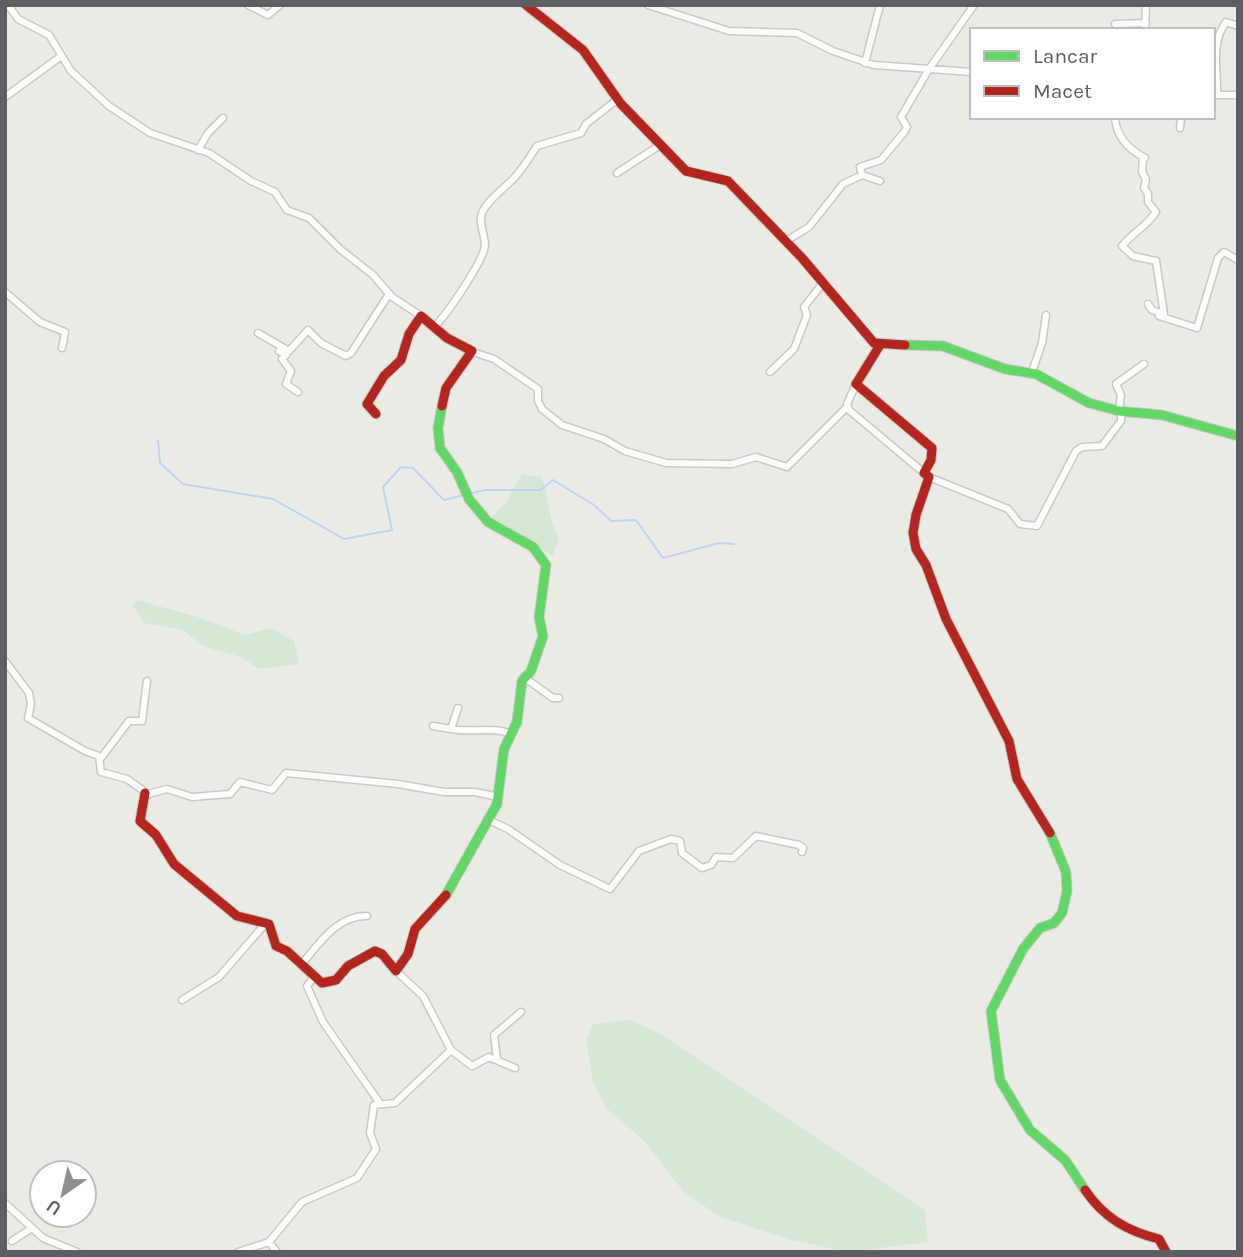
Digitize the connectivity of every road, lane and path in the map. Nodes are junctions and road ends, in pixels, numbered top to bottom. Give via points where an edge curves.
1 (8, 5) edge
2 (248, 5) edge
3 (280, 5) edge
4 (526, 5) edge
5 (648, 5) edge
6 (880, 5) edge
7 (974, 5) edge
8 (1146, 5) edge
9 (1115, 24) dead end
10 (1238, 26) edge
11 (1146, 27) edge
12 (1215, 54) edge
13 (60, 57) junction
14 (865, 63) junction
15 (929, 69) junction
16 (970, 72) edge
17 (1215, 95) edge
18 (1238, 95) edge
19 (5, 97) edge
20 (618, 99) junction
21 (223, 118) dead end
22 (1115, 119) edge
23 (1181, 119) edge
24 (1180, 128) dead end
25 (660, 145) junction
26 (198, 150) junction
27 (617, 173) dead end
28 (862, 175) junction
29 (880, 181) dead end
30 (786, 241) junction
31 (1238, 260) edge
32 (823, 284) junction
33 (5, 292) edge
34 (389, 294) junction
35 (1046, 315) dead end
36 (421, 316) junction
37 (434, 327) junction
38 (880, 345) junction
39 (62, 348) dead end
40 (473, 352) junction
41 (1144, 365) dead end
42 (770, 372) dead end
43 (1032, 372) junction
44 (856, 384) junction
45 (298, 392) dead end
46 (847, 407) junction
47 (1120, 411) junction
48 (376, 414) dead end
49 (1238, 436) edge
50 (926, 475) junction
51 (6, 663) edge
52 (525, 678) junction
53 (147, 681) dead end
54 (559, 698) dead end
55 (458, 708) dead end
56 (433, 726) dead end
57 (451, 729) junction
58 (512, 734) junction
59 (101, 758) junction
60 (145, 793) junction
61 (499, 797) junction
62 (487, 819) junction
63 (802, 852) dead end
64 (367, 915) dead end
65 (266, 923) junction
66 (300, 965) junction
67 (396, 971) junction
68 (313, 978) junction
69 (182, 1000) dead end
70 (521, 1012) dead end
71 (451, 1050) junction
72 (497, 1059) junction
73 (515, 1068) dead end
74 (379, 1102) junction
75 (5, 1203) edge
76 (28, 1224) edge
77 (30, 1229) edge
78 (33, 1229) edge
79 (12, 1241) dead end
80 (269, 1242) junction
81 (77, 1252) edge
82 (238, 1252) edge
83 (277, 1252) edge
84 (1166, 1252) edge

1 - 13 street via 18,19 49,35
2 - 3 street via 268,15
4 - 20 street via 583,50
5 - 14 street via 729,31 797,33
6 - 14 street
7 - 15 street
8 - 11 street
9 - 11 street
10 - 12 street via 1226,22
13 - 19 street
13 - 26 street via 109,106 150,133
14 - 15 street
15 - 16 street
15 - 28 street via 901,117 905,131 881,160 860,167
17 - 18 street
20 - 25 street
20 - 37 street via 581,133 537,146 484,209 480,219 483,255 448,313
21 - 26 street
22 - 31 street via 1123,142 1145,158 1143,188 1156,212 1145,228 1122,246 1132,255 1156,261 1164,314 1149,307 1152,315 1197,328 1218,258 1224,252
23 - 24 street
25 - 27 street
25 - 30 street via 692,175 724,178
26 - 34 street via 275,192 289,212 309,218
28 - 29 street
28 - 30 street via 843,184 809,227
30 - 32 street
32 - 38 street
32 - 42 street via 804,307 807,314 794,349
33 - 39 street via 40,322 64,331
34 - 36 street
34 - 45 street via 346,356 308,330 289,351 258,334 286,355 282,359 291,371 286,384
35 - 43 street
36 - 37 street
36 - 48 street via 401,359 366,404
37 - 40 street
38 - 43 street via 943,346 1004,369
38 - 44 street
40 - 46 street via 506,366 538,389 542,409 565,427 666,463 732,464 755,457 787,467
40 - 52 street via 446,388 439,444 469,499 488,522 533,547 546,563 539,617 543,636
41 - 47 street via 1116,384
43 - 47 street via 1089,403
44 - 46 street
44 - 50 street via 930,446
46 - 50 street
47 - 49 street via 1162,415
47 - 50 street via 1121,421 1102,446 1076,451 1037,526 1020,524 1008,509
50 - 84 street via 913,533 916,549 946,619 1009,741 1017,779 1052,835 1068,882 1062,913 1055,923 1040,928 1023,948 991,1011 1000,1080 1030,1130 1065,1160 1097,1207 1128,1231 1159,1239
51 - 59 street via 29,693 28,718
52 - 54 street
52 - 58 street
53 - 59 street via 142,721 130,721
55 - 57 street
56 - 57 street
57 - 58 street
58 - 61 street via 504,749
59 - 60 street via 101,772 127,779
60 - 61 street via 167,789 192,797 230,794 240,782 272,790 286,774
60 - 65 street via 140,821 156,835 170,860 237,916
61 - 62 street
62 - 63 street via 560,866 610,889 639,851 671,839 680,841 682,853 702,868 716,857 733,858 756,836 799,845
62 - 67 street via 449,891 413,932 408,954
64 - 66 street via 357,915 326,934
65 - 66 street via 272,928 276,946
65 - 69 street via 219,976
66 - 68 street
67 - 68 street via 375,951 348,966 336,980 322,983
67 - 71 street via 424,996
68 - 74 street via 307,986 319,1014
70 - 72 street via 494,1035
71 - 72 street via 472,1066 489,1057
71 - 74 street via 394,1102
72 - 73 street
74 - 80 street via 371,1113 370,1133 376,1149 361,1172 298,1205
75 - 76 street
77 - 79 street
78 - 81 street via 51,1243
80 - 82 street
80 - 83 street

